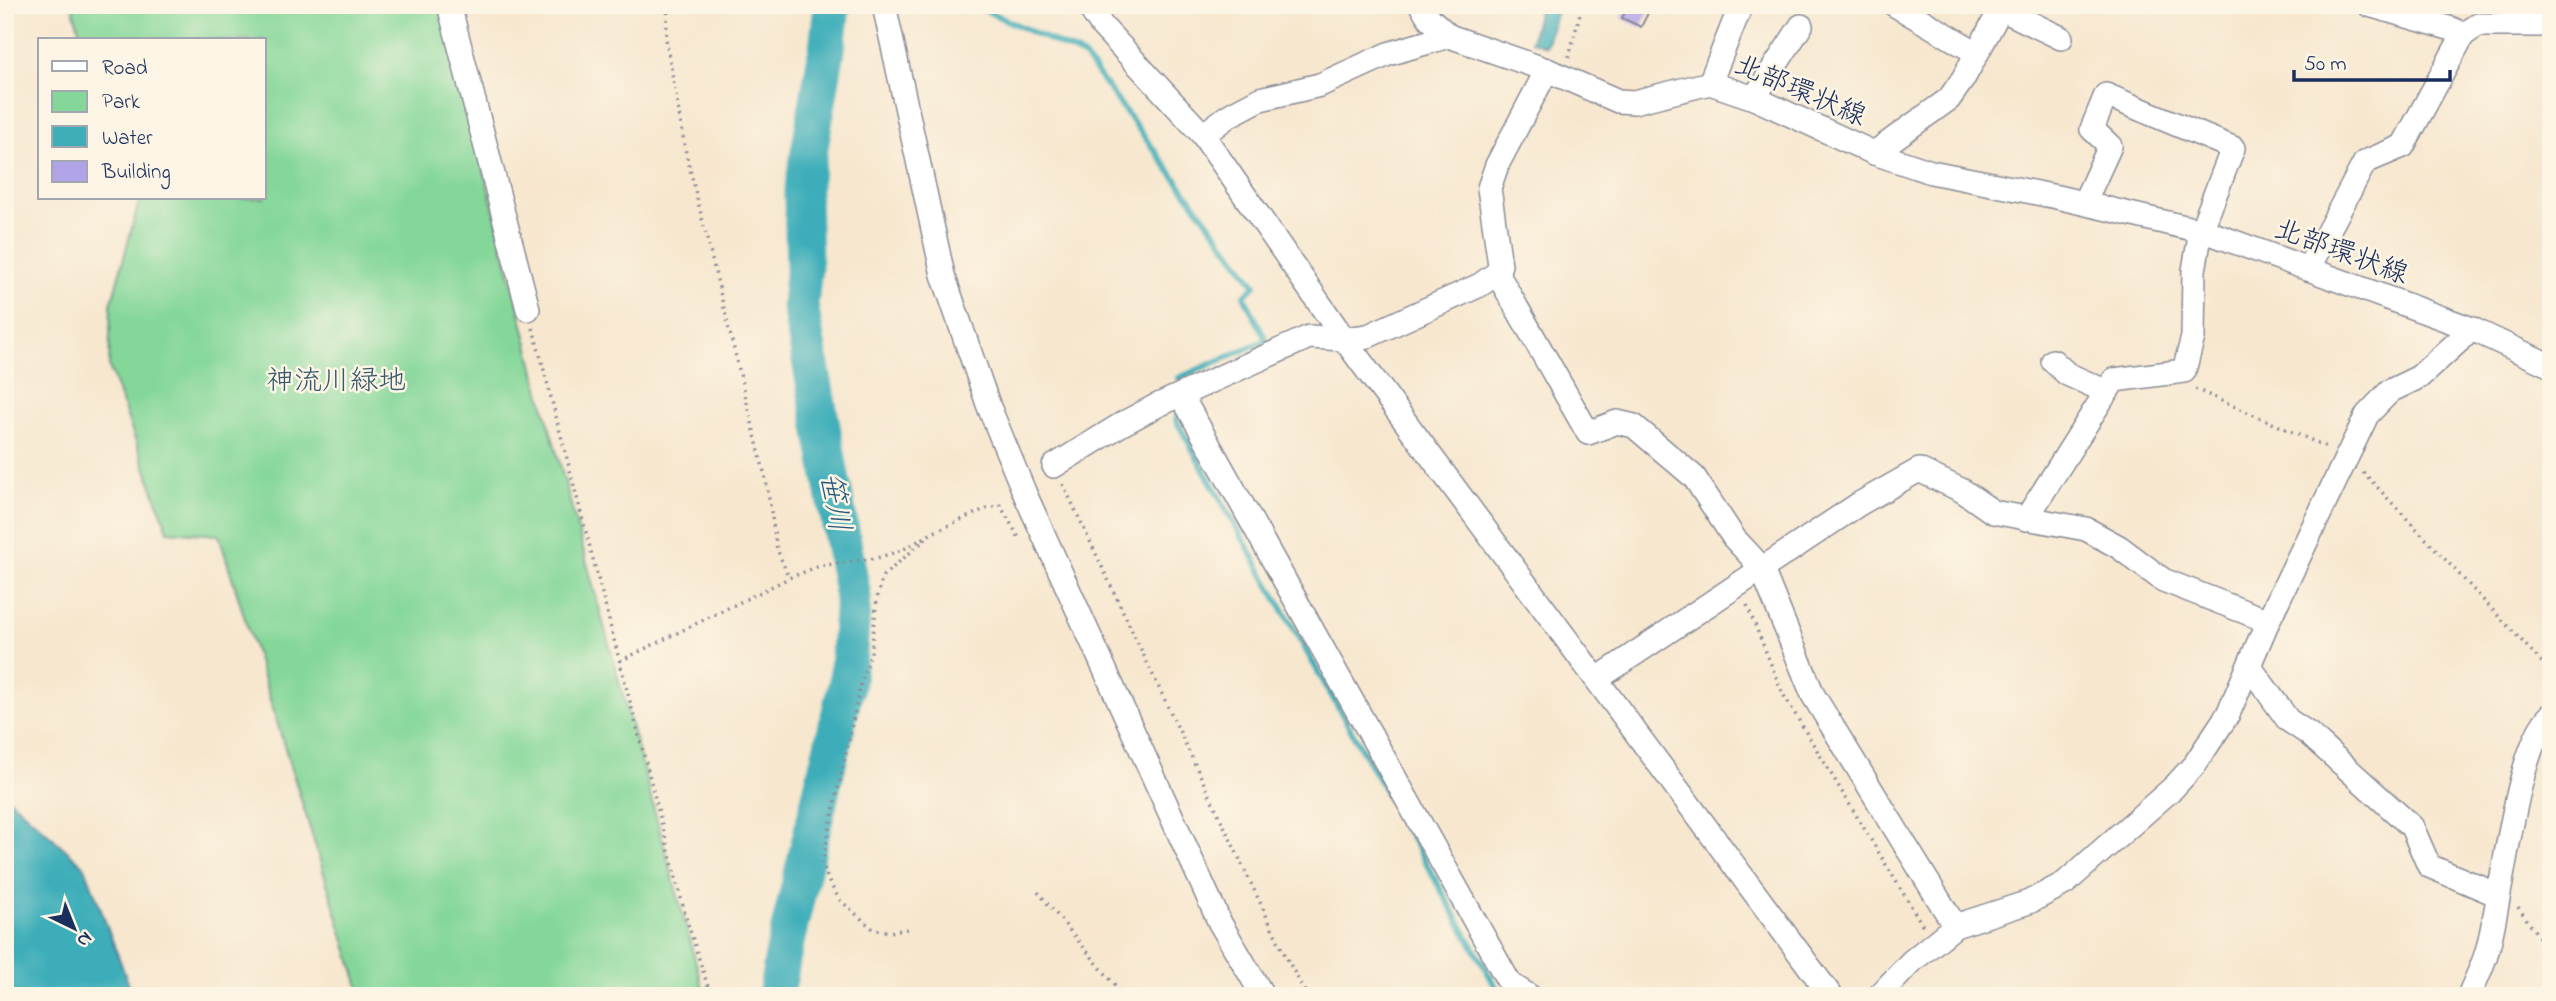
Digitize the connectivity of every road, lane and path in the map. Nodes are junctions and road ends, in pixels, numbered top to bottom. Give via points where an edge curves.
1 (449, 5) edge
2 (668, 5) edge
3 (884, 5) edge
4 (1088, 5) edge
5 (1421, 5) edge
6 (1582, 5) edge
7 (1741, 5) edge
8 (1895, 5) edge
9 (2369, 5) edge
10 (2002, 7) edge
11 (2551, 25) edge
12 (1801, 26) dead end
13 (1575, 32) dead end
14 (2463, 35) junction
15 (1449, 36) junction
16 (2061, 38) dead end
17 (1977, 53) junction
18 (1547, 70) junction
19 (1710, 83) junction
20 (1754, 98) junction
21 (1203, 135) junction
22 (1874, 153) junction
23 (2084, 203) junction
24 (2201, 231) junction
25 (2308, 269) junction
26 (1497, 273) junction
27 (528, 309) joint
28 (2472, 329) junction
29 (1343, 338) junction
30 (2053, 361) dead end
31 (2551, 366) edge
32 (2160, 374) junction
33 (2107, 392) junction
34 (1181, 396) junction
35 (2347, 456) junction
36 (1054, 466) joint
37 (2026, 520) junction
38 (934, 532) junction
39 (1025, 547) dead end
40 (1761, 567) junction
41 (789, 578) junction
42 (2268, 621) junction
43 (619, 662) junction
44 (2250, 667) junction
45 (2551, 672) edge
46 (1597, 679) junction
47 (2551, 715) edge
48 (1038, 892) dead end
49 (2498, 895) junction
50 (1955, 926) junction
51 (908, 929) dead end
52 (2551, 954) edge
53 (711, 996) edge
54 (1124, 996) edge
55 (1263, 996) edge
56 (1307, 996) edge
57 (1529, 996) edge
58 (1831, 996) edge
59 (1879, 996) edge
60 (2469, 996) edge

1 - 27 street
2 - 41 path via 666,39 686,153 766,480 776,549
3 - 55 street via 943,275 989,407 1220,923
4 - 21 street
5 - 15 street
6 - 13 path
7 - 19 street
8 - 17 street
9 - 14 street
10 - 16 street
10 - 17 street
11 - 14 street via 2478,25
12 - 20 street
14 - 25 street via 2403,146 2365,162
15 - 18 street, 北部環状線
15 - 21 street via 1388,54 1320,85 1260,99
17 - 22 street via 1949,99
18 - 19 street, 北部環状線 via 1618,101 1634,102
18 - 26 street via 1489,188 1500,265
19 - 20 street, 北部環状線
20 - 22 street, 北部環状線
21 - 29 street
22 - 23 street, 北部環状線 via 1931,172
23 - 24 street, 北部環状線
23 - 24 street via 2110,146 2092,130 2106,95 2233,148
24 - 25 street, 北部環状線
24 - 32 street via 2194,270 2193,337 2184,371
25 - 28 street, 北部環状線
26 - 29 street via 1368,336
26 - 40 street via 1588,433 1617,422 1634,426 1694,477 1734,538
27 - 43 path
28 - 31 street, 北部環状線
28 - 35 street via 2419,377 2390,391 2367,415
29 - 34 street via 1309,337
29 - 46 street
30 - 33 street via 2067,374
32 - 33 street via 2114,380
32 - 35 path
33 - 37 street
34 - 36 street via 1122,424
34 - 57 street via 1510,984
35 - 42 street
35 - 45 path
36 - 56 path
37 - 40 street via 1993,512 1964,491 1919,470
37 - 42 street via 2086,529 2163,580
38 - 39 path via 1000,505
38 - 41 path via 877,558 818,566
38 - 51 path via 883,576 871,653 822,863 840,900 873,929
40 - 46 street
40 - 50 street via 1813,695
41 - 43 path
42 - 44 street
43 - 53 path
44 - 49 street via 2288,720 2412,827 2429,866
44 - 50 street via 2228,714 2195,764 2066,883 2029,902
46 - 58 street
47 - 49 street via 2543,722 2526,763
48 - 54 path
49 - 52 path via 2518,906
49 - 60 street via 2487,951
50 - 59 street

